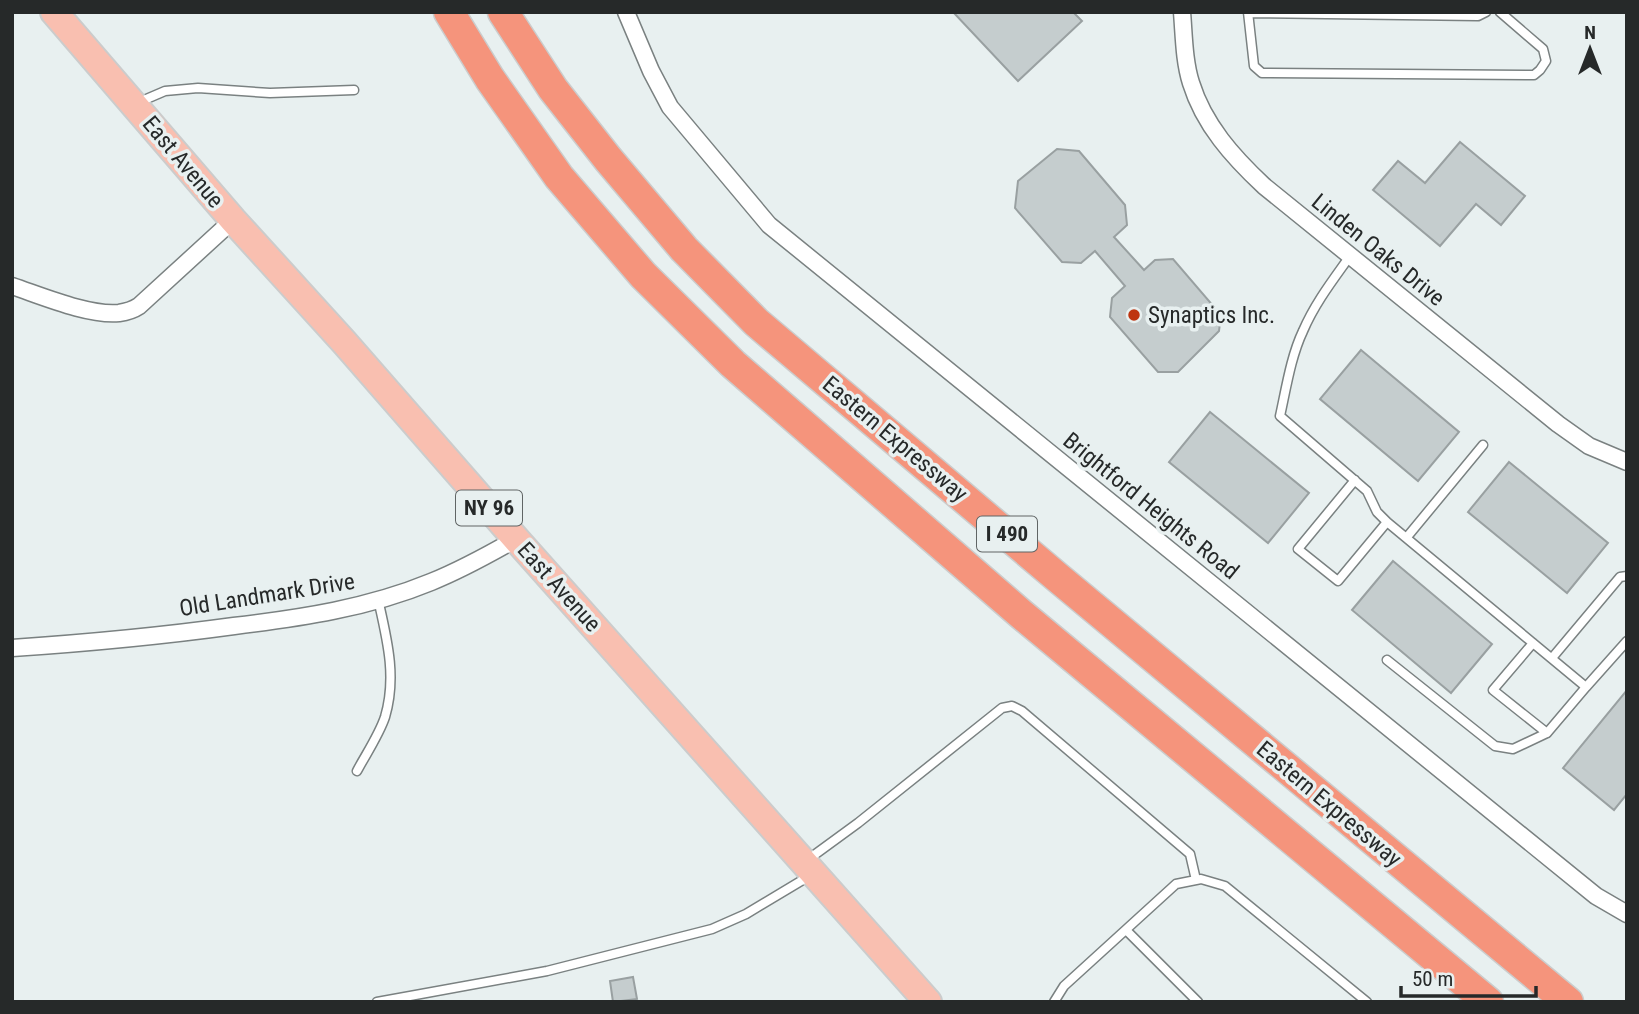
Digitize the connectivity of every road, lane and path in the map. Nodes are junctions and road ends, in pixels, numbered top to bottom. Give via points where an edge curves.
1 (54, 12) edge
2 (449, 12) edge
3 (503, 12) edge
4 (626, 12) edge
5 (1182, 12) edge
6 (1486, 12) edge
7 (1500, 12) edge
8 (1248, 13) edge
9 (354, 90) dead end
10 (134, 104) junction
11 (233, 220) junction
12 (1350, 256) junction
13 (12, 286) edge
14 (1483, 445) dead end
15 (1627, 462) edge
16 (1355, 481) junction
17 (1387, 522) junction
18 (1407, 537) junction
19 (516, 539) junction
20 (1627, 576) edge
21 (378, 599) junction
22 (1627, 641) edge
23 (1533, 643) junction
24 (12, 648) edge
25 (1552, 658) junction
26 (1387, 660) dead end
27 (1586, 687) junction
28 (1548, 733) junction
29 (357, 771) dead end
30 (808, 868) junction
31 (1196, 880) junction
32 (1627, 914) edge
33 (1126, 930) junction
34 (377, 1002) edge
35 (928, 1002) edge
36 (1054, 1002) edge
37 (1198, 1002) edge
38 (1367, 1002) edge
39 (1488, 1002) edge
40 (1567, 1002) edge

1 - 10 main road, East Avenue / NY 96
2 - 39 highway, I 490 via 559,177 643,275 733,364 1021,614
3 - 40 highway, Eastern Expressway / I 490 via 553,89 608,159 684,249 756,322
4 - 32 street, Brightford Heights Road via 670,107 769,225 1596,896
5 - 12 street, Linden Oaks Drive via 1191,83 1220,140 1264,186
6 - 8 lane via 1478,16
7 - 8 lane via 1543,50 1546,61 1534,75 1262,73 1254,66
9 - 10 lane via 270,93 198,88 165,91
10 - 11 main road, East Avenue / NY 96
11 - 13 street via 139,306 121,313 87,310
11 - 19 main road, East Avenue / NY 96
12 - 15 street, Linden Oaks Drive via 1558,424 1590,446
12 - 16 lane via 1302,332 1280,416
14 - 18 lane
16 - 17 lane
16 - 17 lane via 1298,549 1338,581
17 - 18 lane
18 - 23 lane
19 - 21 street, Old Landmark Drive via 428,583
19 - 30 main road, East Avenue / NY 96
20 - 25 lane via 1620,577
21 - 24 street, Old Landmark Drive via 299,618
21 - 29 lane via 390,649 391,687 384,719
22 - 27 lane
23 - 25 lane
23 - 28 lane via 1493,690
25 - 27 lane
26 - 28 lane via 1495,746 1513,749
27 - 28 lane
30 - 31 lane via 1002,708 1013,706 1190,855
30 - 34 lane via 746,914 712,929 547,971
30 - 35 main road, East Avenue / NY 96
31 - 33 lane via 1177,884
31 - 38 lane via 1225,886
33 - 36 lane via 1064,986
33 - 37 lane

